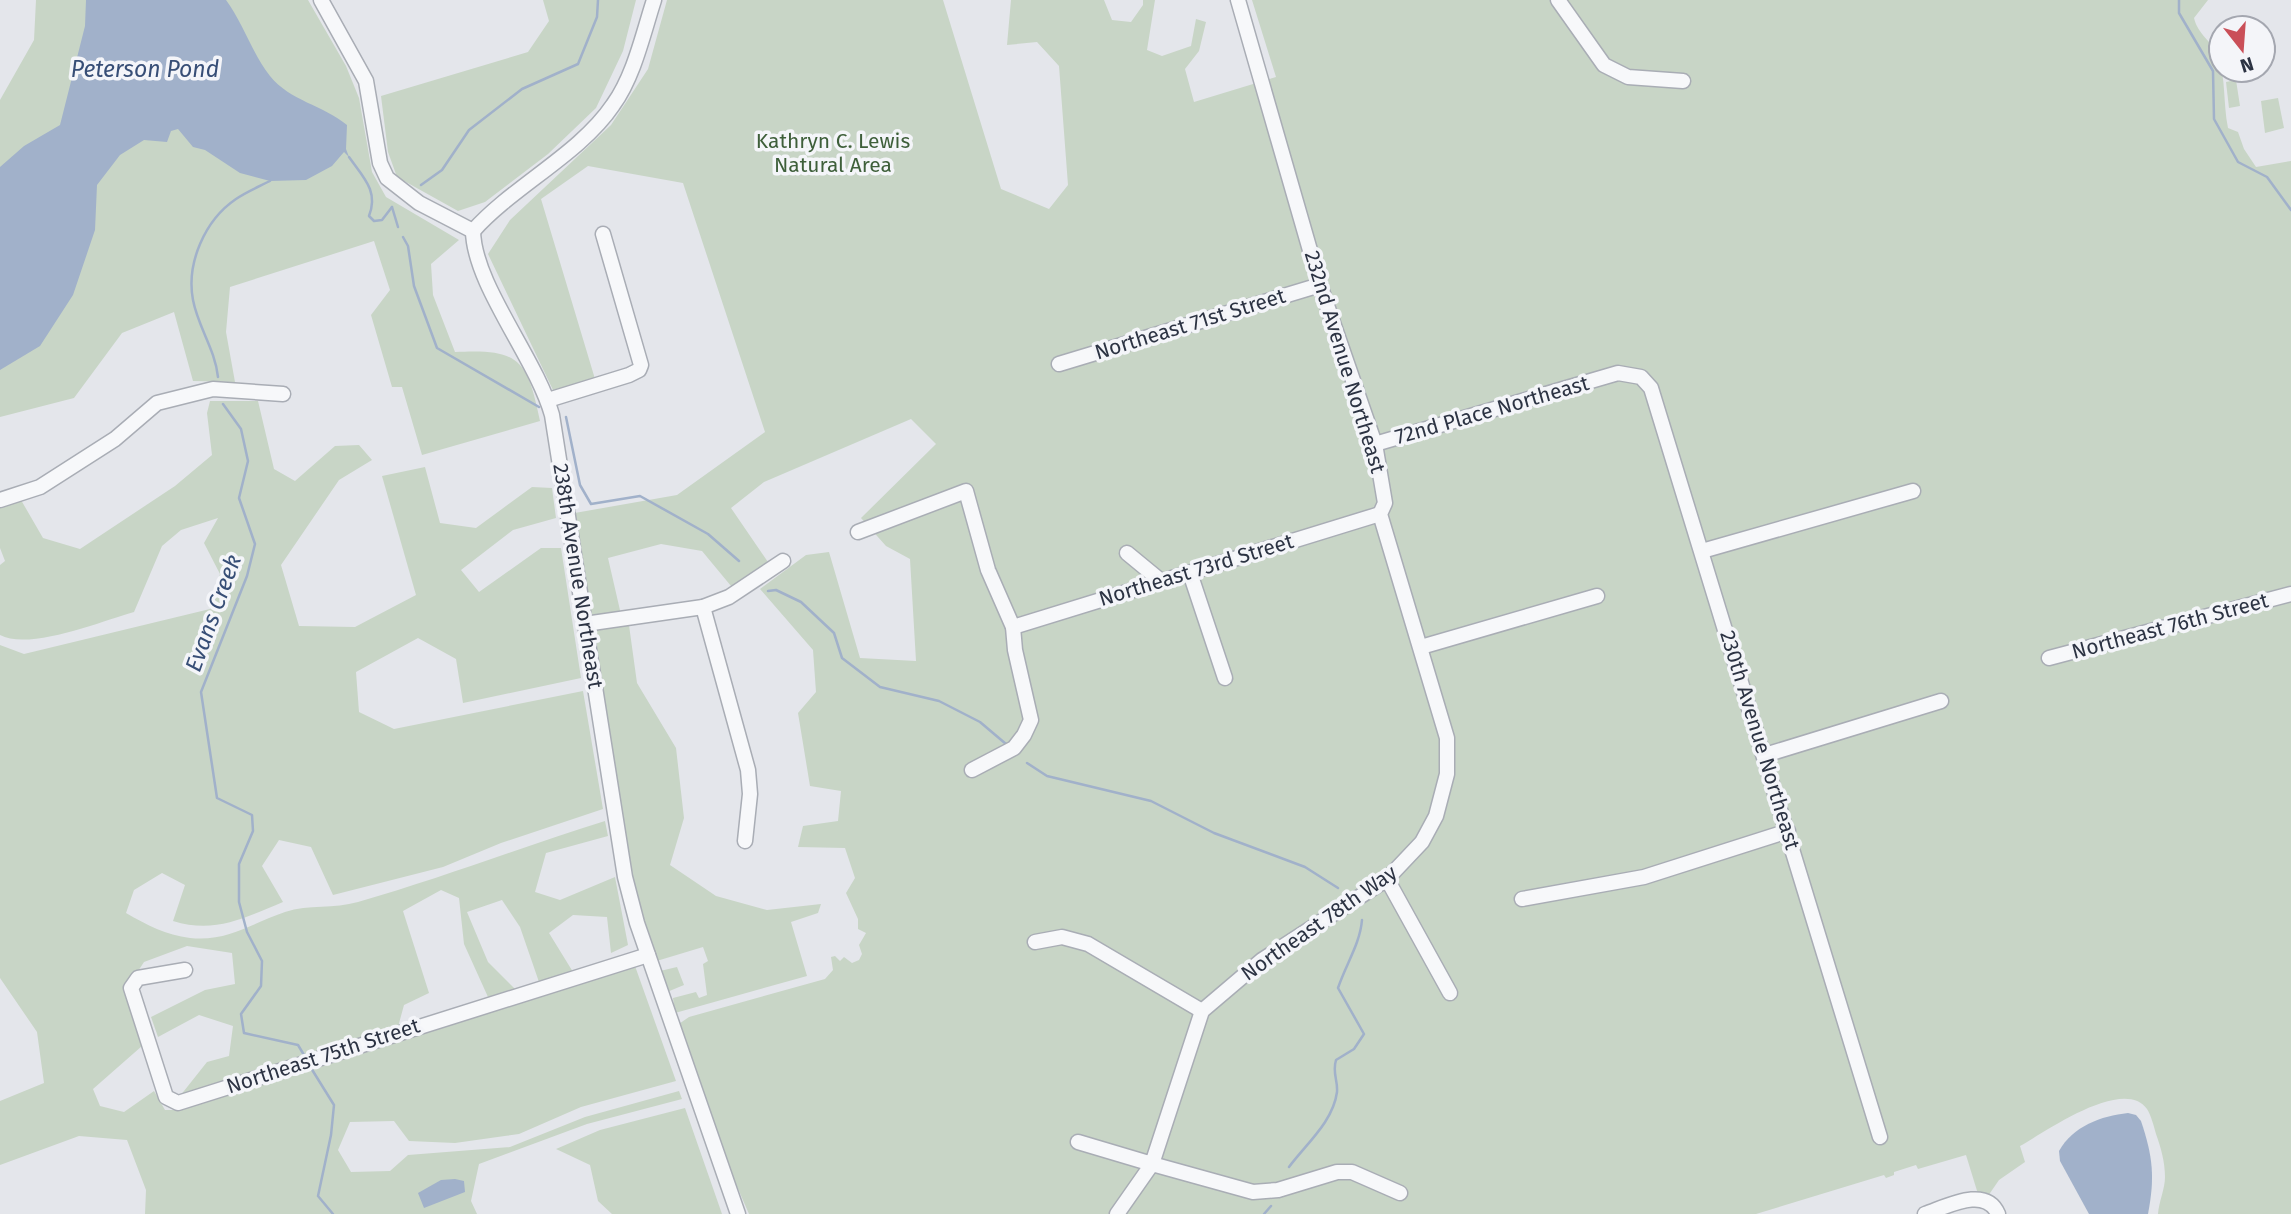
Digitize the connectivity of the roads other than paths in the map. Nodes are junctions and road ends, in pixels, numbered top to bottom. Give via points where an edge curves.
1 (321, 0) edge
2 (654, 0) edge
3 (1238, 0) edge
4 (1558, 0) edge
5 (1683, 80) dead end
6 (491, 211) junction
7 (450, 219) junction
8 (473, 231) junction
9 (603, 234) dead end
10 (1320, 285) junction
11 (1059, 363) dead end
12 (1610, 375) joint
13 (284, 394) dead end
14 (548, 400) junction
15 (1375, 444) junction
16 (1913, 491) dead end
17 (0, 500) edge
18 (1380, 514) junction
19 (858, 532) dead end
20 (1702, 551) junction
21 (1127, 553) dead end
22 (783, 561) dead end
23 (1191, 573) junction
24 (1161, 581) junction
25 (2291, 594) edge
26 (1597, 596) dead end
27 (703, 607) junction
28 (585, 624) junction
29 (1013, 627) junction
30 (1421, 647) junction
31 (2049, 658) dead end
32 (1225, 678) dead end
33 (1941, 701) dead end
34 (1444, 722) joint
35 (1765, 755) junction
36 (972, 769) dead end
37 (1788, 831) junction
38 (745, 842) dead end
39 (1387, 879) junction
40 (1522, 899) dead end
41 (1035, 942) dead end
42 (648, 955) junction
43 (184, 970) dead end
44 (1450, 993) dead end
45 (1202, 1012) junction
46 (1880, 1137) dead end
47 (1078, 1142) dead end
48 (1152, 1164) junction
49 (1400, 1193) dead end
50 (737, 1214) edge
51 (1117, 1214) edge
52 (1925, 1214) edge
53 (1998, 1214) edge

1 - 7 street via 366,81 380,163 387,178
2 - 6 street via 613,106 563,154
3 - 10 street, 232nd Avenue Northeast
4 - 5 street via 1604,65 1628,77
6 - 7 street
6 - 8 street
7 - 8 street
8 - 14 street, 238th Avenue Northeast via 486,278
9 - 14 street via 641,359 639,370
10 - 11 street, Northeast 71st Street
10 - 15 street, 232nd Avenue Northeast
12 - 15 street, 72nd Place Northeast
12 - 20 street, 230th Avenue Northeast via 1630,373 1651,388
13 - 17 street via 213,389 157,403 115,439 40,487
14 - 28 street, 238th Avenue Northeast
15 - 18 street, 232nd Avenue Northeast via 1385,503
16 - 20 street
18 - 23 street, Northeast 73rd Street
18 - 30 street, 232nd Avenue Northeast
19 - 29 street via 967,495 988,570
20 - 35 street, 230th Avenue Northeast
21 - 24 street
22 - 27 street via 729,597
23 - 24 street, Northeast 73rd Street
23 - 32 street
24 - 29 street, Northeast 73rd Street
25 - 31 street, Northeast 76th Street
26 - 30 street
27 - 28 street
27 - 38 street via 748,770
28 - 42 street, 238th Avenue Northeast via 623,868
29 - 36 street via 1029,727 1002,756
30 - 34 street, 232nd Avenue Northeast
33 - 35 street
34 - 39 street, Northeast 78th Way via 1447,774 1436,816 1422,842
35 - 37 street, 230th Avenue Northeast
37 - 40 street via 1644,877
37 - 46 street, 230th Avenue Northeast
39 - 44 street
39 - 45 street, Northeast 78th Way via 1262,960
41 - 45 street via 1062,937 1088,944
42 - 43 street, Northeast 75th Street via 178,1103 166,1097 131,988 138,978
42 - 50 street, 238th Avenue Northeast
45 - 48 street
47 - 48 street
48 - 49 street via 1252,1192 1352,1172
48 - 51 street
52 - 53 street via 1973,1199 1988,1202

